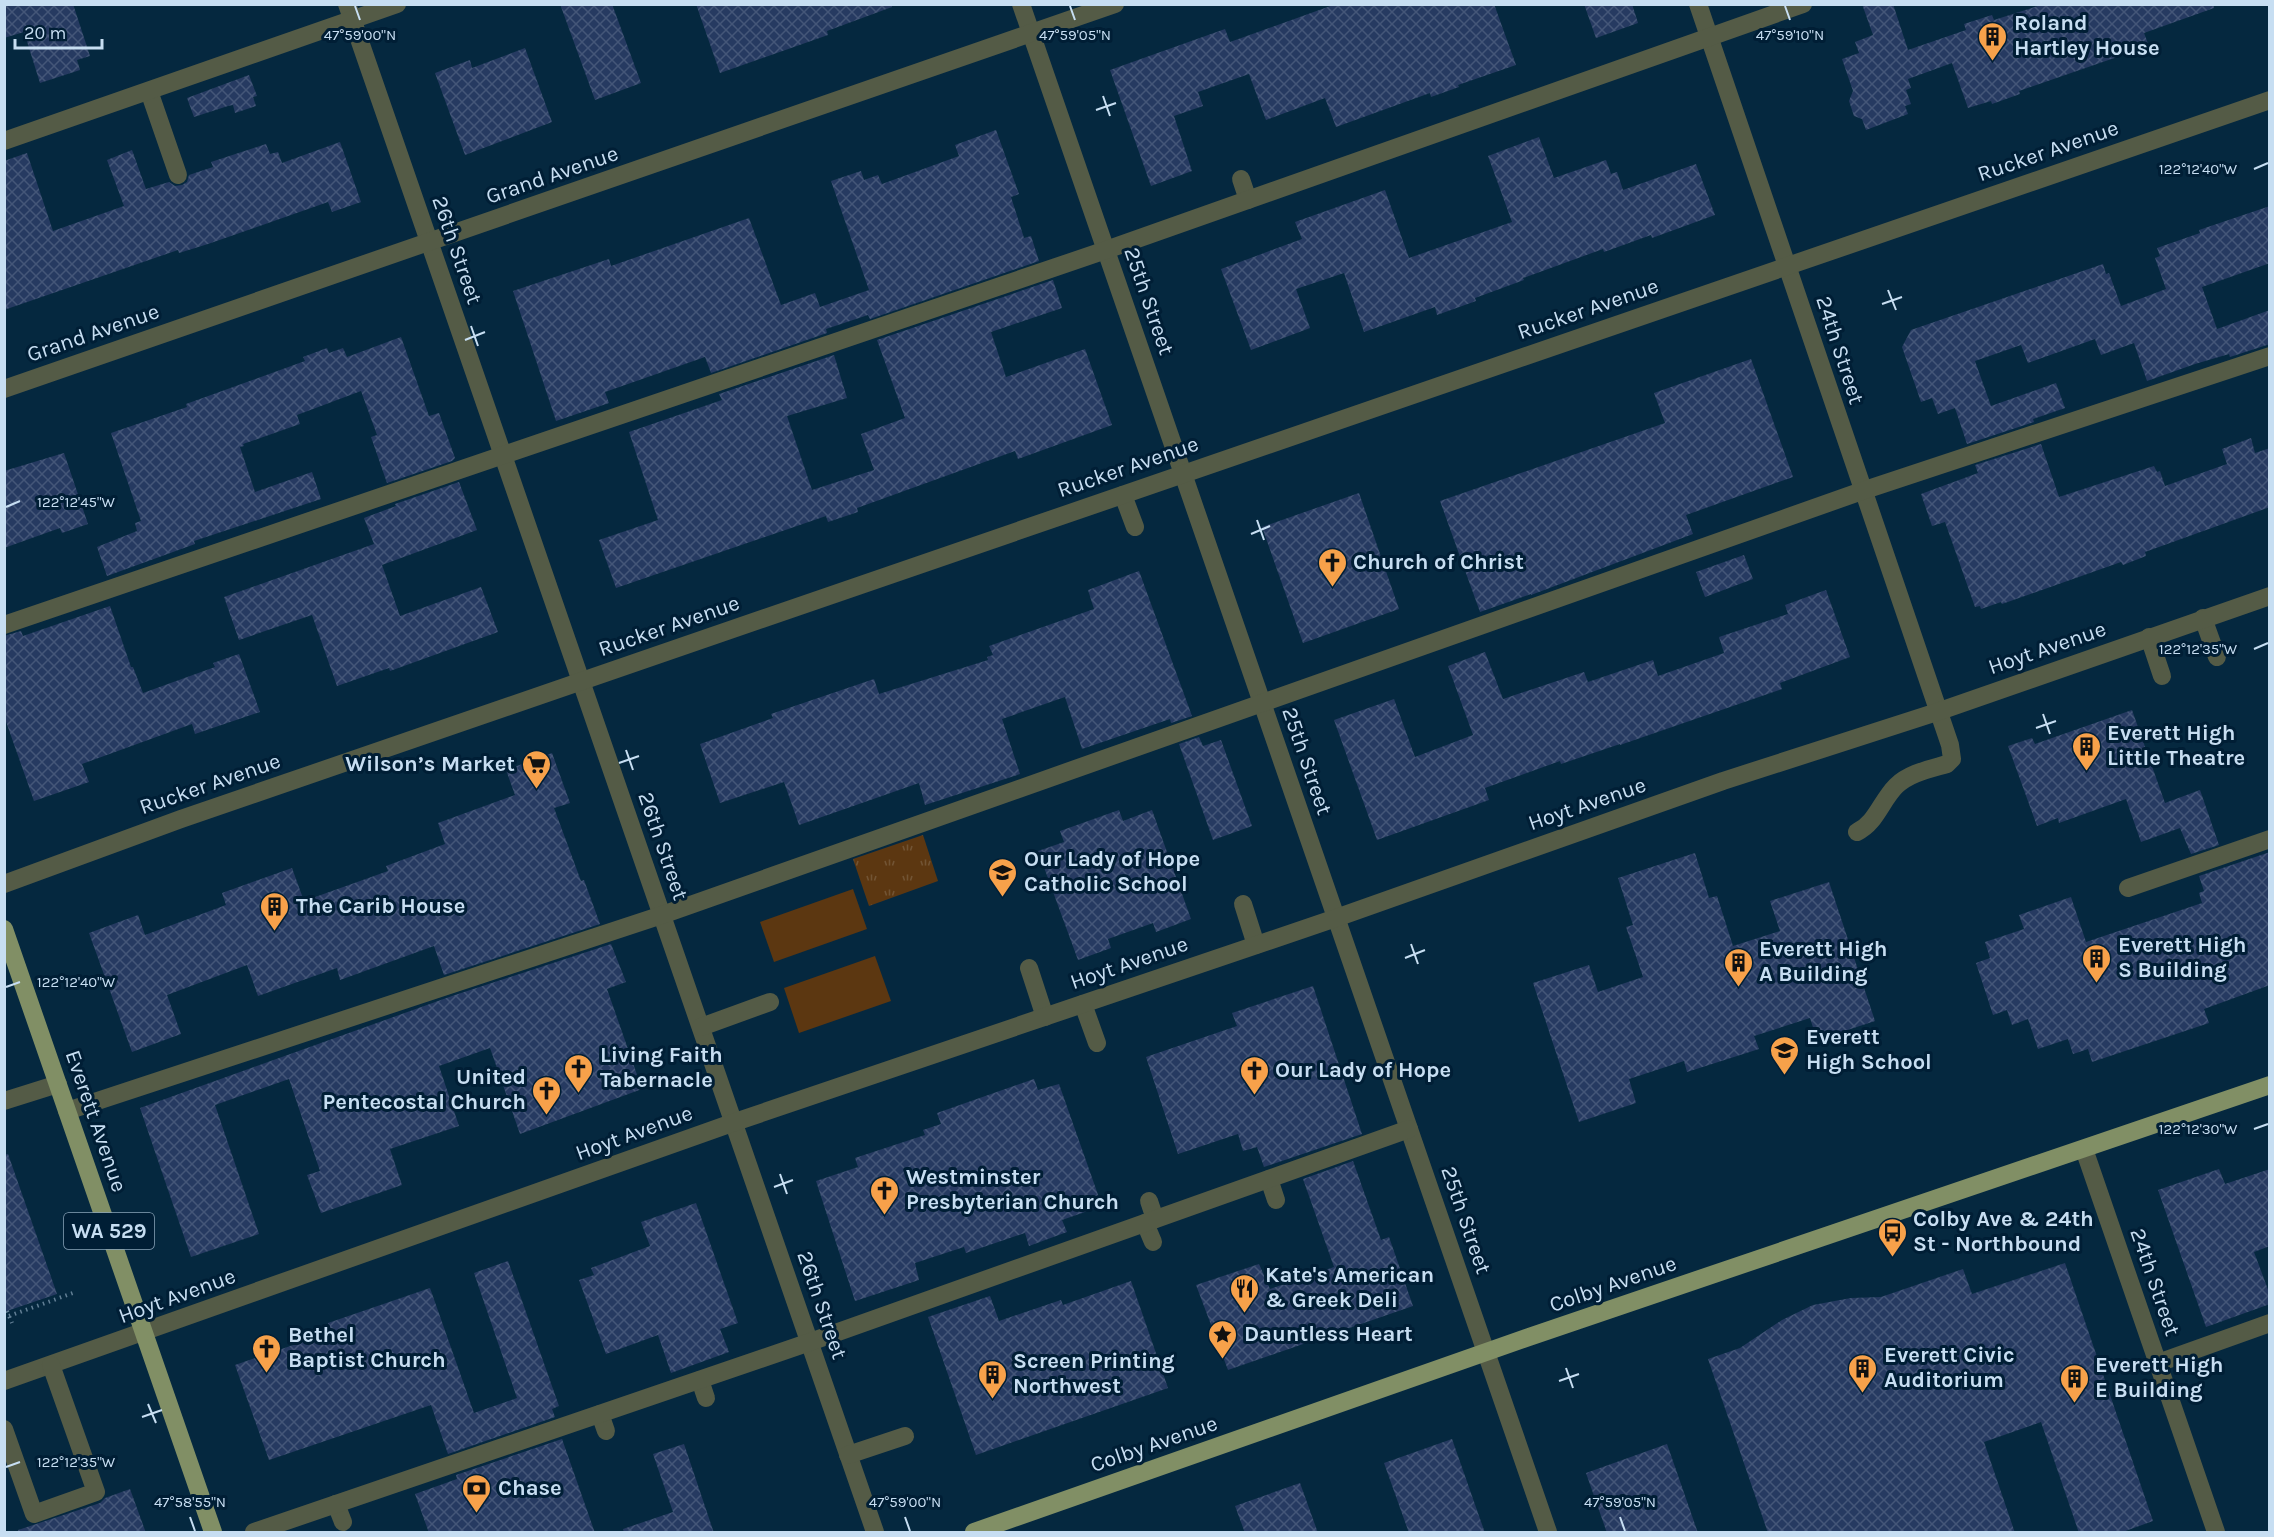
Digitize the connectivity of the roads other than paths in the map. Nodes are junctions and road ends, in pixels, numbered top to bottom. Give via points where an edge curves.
1 (397, 4) edge
2 (1022, 4) edge
3 (1115, 4) edge
4 (1698, 4) edge
5 (1803, 4) edge
6 (349, 12) edge
7 (1031, 34) junction
8 (1709, 38) junction
9 (149, 91) junction
10 (2270, 100) edge
11 (4, 141) edge
12 (178, 175) dead end
13 (1241, 179) dead end
14 (1248, 200) junction
15 (429, 243) junction
16 (1106, 250) junction
17 (1787, 266) junction
18 (2270, 356) edge
19 (4, 389) edge
20 (503, 456) junction
21 (1183, 474) junction
22 (1862, 491) junction
23 (1124, 495) junction
24 (1135, 527) dead end
25 (2270, 596) edge
26 (2203, 618) junction
27 (4, 625) edge
28 (2150, 637) junction
29 (2217, 657) dead end
30 (2162, 676) dead end
31 (582, 682) junction
32 (1262, 702) junction
33 (1937, 712) junction
34 (1857, 832) dead end
35 (2270, 839) edge
36 (4, 884) edge
37 (2128, 888) dead end
38 (1243, 904) dead end
39 (662, 915) junction
40 (1336, 918) junction
41 (4, 929) edge
42 (1256, 945) junction
43 (1029, 968) dead end
44 (770, 1002) dead end
45 (1083, 1004) junction
46 (1045, 1017) junction
47 (701, 1027) junction
48 (1097, 1043) dead end
49 (58, 1084) junction
50 (2270, 1085) edge
51 (4, 1101) edge
52 (67, 1111) junction
53 (735, 1122) junction
54 (1409, 1129) junction
55 (2084, 1149) junction
56 (1269, 1179) junction
57 (1276, 1200) dead end
58 (1149, 1201) dead end
59 (1150, 1221) junction
60 (1153, 1242) dead end
61 (2270, 1323) edge
62 (144, 1333) junction
63 (810, 1342) junction
64 (1486, 1352) junction
65 (2158, 1363) junction
66 (51, 1365) junction
67 (700, 1380) junction
68 (4, 1381) edge
69 (706, 1398) dead end
70 (4, 1429) edge
71 (905, 1436) dead end
72 (848, 1455) junction
73 (336, 1504) junction
74 (343, 1522) dead end
75 (213, 1533) edge
76 (254, 1533) edge
77 (875, 1533) edge
78 (974, 1533) edge
79 (1548, 1533) edge
80 (2216, 1533) edge

1 - 6 street
2 - 7 street, 25th Street
3 - 7 street, Grand Avenue
4 - 8 street, 24th Street
5 - 8 street
6 - 9 street
6 - 15 street, 26th Street
7 - 15 street, Grand Avenue
7 - 16 street, 25th Street
8 - 14 street via 1571,79
8 - 17 street, 24th Street
9 - 11 street
9 - 12 street
10 - 17 street, Rucker Avenue
13 - 14 street
14 - 16 street
15 - 19 street, Grand Avenue
15 - 20 street, 26th Street
16 - 20 street
16 - 21 street, 25th Street
17 - 21 street, Rucker Avenue
17 - 22 street, 24th Street
18 - 22 street
20 - 27 street
20 - 31 street, 26th Street
21 - 23 street, Rucker Avenue
21 - 32 street, 25th Street
22 - 32 street via 1444,629
22 - 33 street, 24th Street
23 - 24 street
23 - 31 street, Rucker Avenue
25 - 26 street, Hoyt Avenue
26 - 28 street, Hoyt Avenue
26 - 29 street
28 - 30 street
28 - 33 street, Hoyt Avenue
31 - 36 street, Rucker Avenue
31 - 39 street, 26th Street
32 - 39 street via 1201,715
32 - 40 street, 25th Street
33 - 34 street, 24th Street via 1952,759 1898,784 1873,820
33 - 40 street, Hoyt Avenue via 1723,781
35 - 37 street
38 - 42 street
39 - 47 street, 26th Street
39 - 52 street
40 - 42 street, Hoyt Avenue
40 - 54 street, 25th Street
41 - 49 main road, Everett Avenue / WA 529
42 - 45 street, Hoyt Avenue
43 - 46 street
44 - 47 street
45 - 46 street, Hoyt Avenue
45 - 48 street
46 - 53 street, Hoyt Avenue
47 - 53 street, 26th Street
49 - 51 street
49 - 52 main road, Everett Avenue / WA 529
50 - 55 main road, Colby Avenue
52 - 62 main road, Everett Avenue / WA 529
53 - 62 street, Hoyt Avenue
53 - 63 street, 26th Street
54 - 56 street
54 - 64 street, 25th Street
55 - 64 main road, Colby Avenue
55 - 65 street, 24th Street
56 - 57 street
56 - 59 street
58 - 59 street
59 - 60 street
59 - 63 street
61 - 65 street
62 - 66 street, Hoyt Avenue
62 - 75 main road, Everett Avenue / WA 529
63 - 67 street
63 - 72 street, 26th Street
64 - 78 main road, Colby Avenue
64 - 79 street, 25th Street
65 - 80 street, 24th Street
66 - 68 street, Hoyt Avenue
66 - 70 street via 96,1492 34,1514
67 - 69 street
67 - 73 street via 603,1423
71 - 72 street
72 - 77 street, 26th Street
73 - 74 street
73 - 76 street

